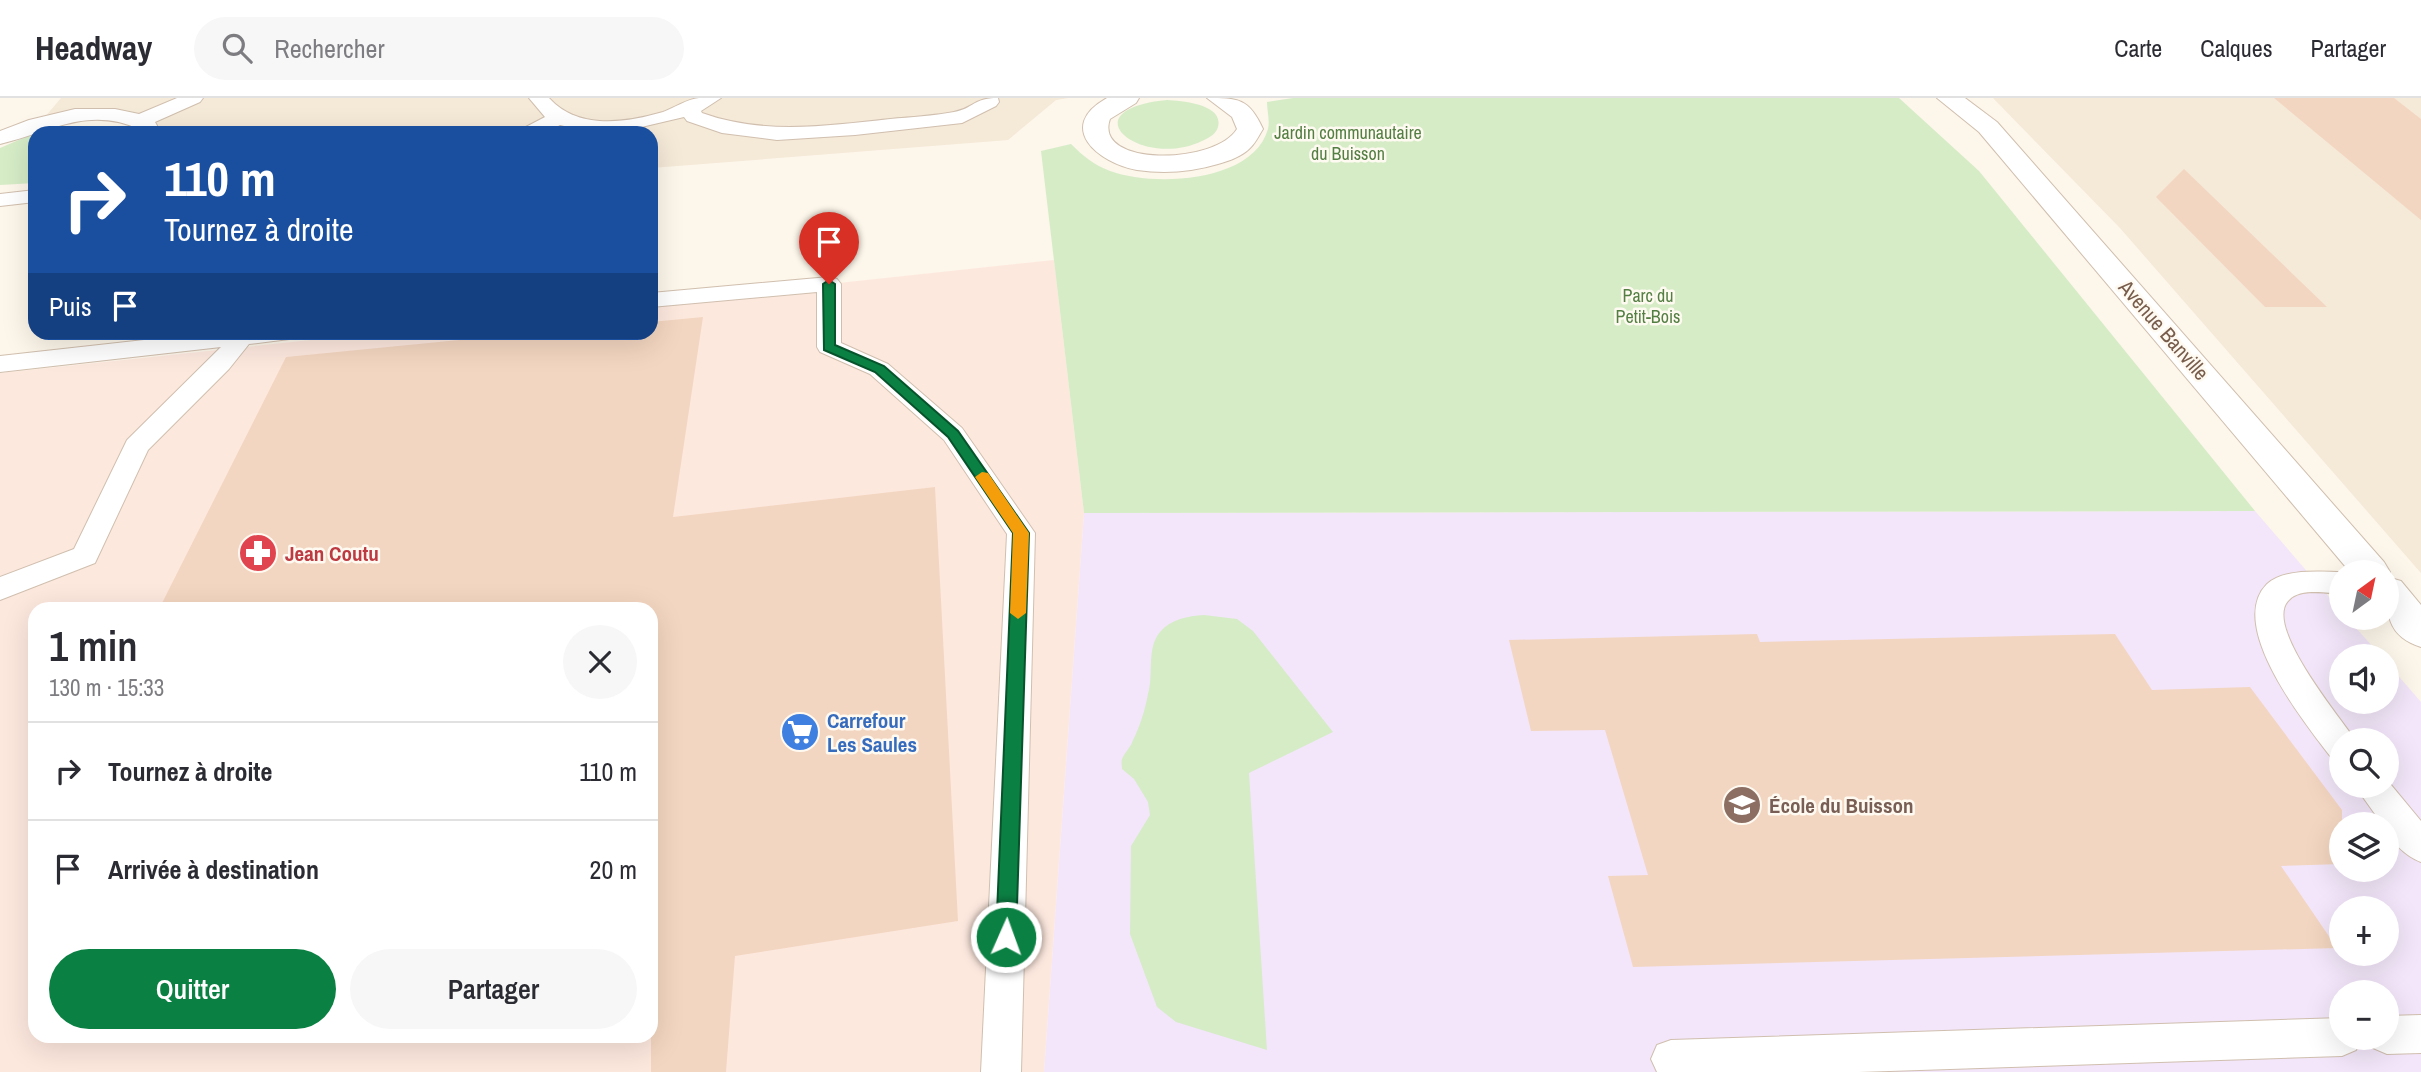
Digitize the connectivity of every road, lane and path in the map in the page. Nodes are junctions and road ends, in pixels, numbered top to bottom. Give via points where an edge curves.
1 (193, 98) edge
2 (540, 98) edge
3 (710, 98) edge
4 (988, 98) edge
5 (1127, 98) edge
6 (1221, 98) edge
7 (1949, 98) edge
8 (691, 110) junction
9 (557, 119) junction
10 (32, 126) edge
11 (143, 126) edge
12 (148, 126) edge
13 (543, 126) edge
14 (594, 126) edge
15 (619, 126) edge
16 (28, 128) edge
17 (0, 138) edge
18 (28, 197) edge
19 (0, 200) edge
20 (658, 299) edge
21 (214, 340) edge
22 (239, 340) edge
23 (0, 364) edge
24 (2361, 560) edge
25 (2329, 584) edge
26 (0, 589) edge
27 (2399, 605) edge
28 (2421, 632) edge
29 (2329, 731) edge
30 (2382, 798) edge
31 (2421, 847) edge
32 (2421, 1034) edge
33 (2399, 1035) edge
34 (2329, 1037) edge
35 (1671, 1059) dead end
36 (1001, 1072) edge

1 - 12 lane
2 - 9 lane
3 - 8 lane
4 - 8 lane via 989,102 962,117 777,134 722,127 694,117
5 - 6 street via 1107,108 1097,120 1095,132 1102,145 1118,155 1165,165 1214,159 1245,140 1250,128 1247,117
7 - 24 street, Avenue Banville via 1988,127
8 - 15 lane
9 - 13 lane
9 - 14 lane
10 - 11 lane via 109,114
16 - 17 lane
18 - 19 lane
20 - 36 lane via 829,284 829,347 879,369 953,434 1021,533
21 - 23 lane
22 - 26 lane via 136,446 85,556
25 - 29 lane via 2293,585 2277,592 2270,605 2271,628 2281,658
27 - 28 street
30 - 31 lane
32 - 33 lane
34 - 35 lane

